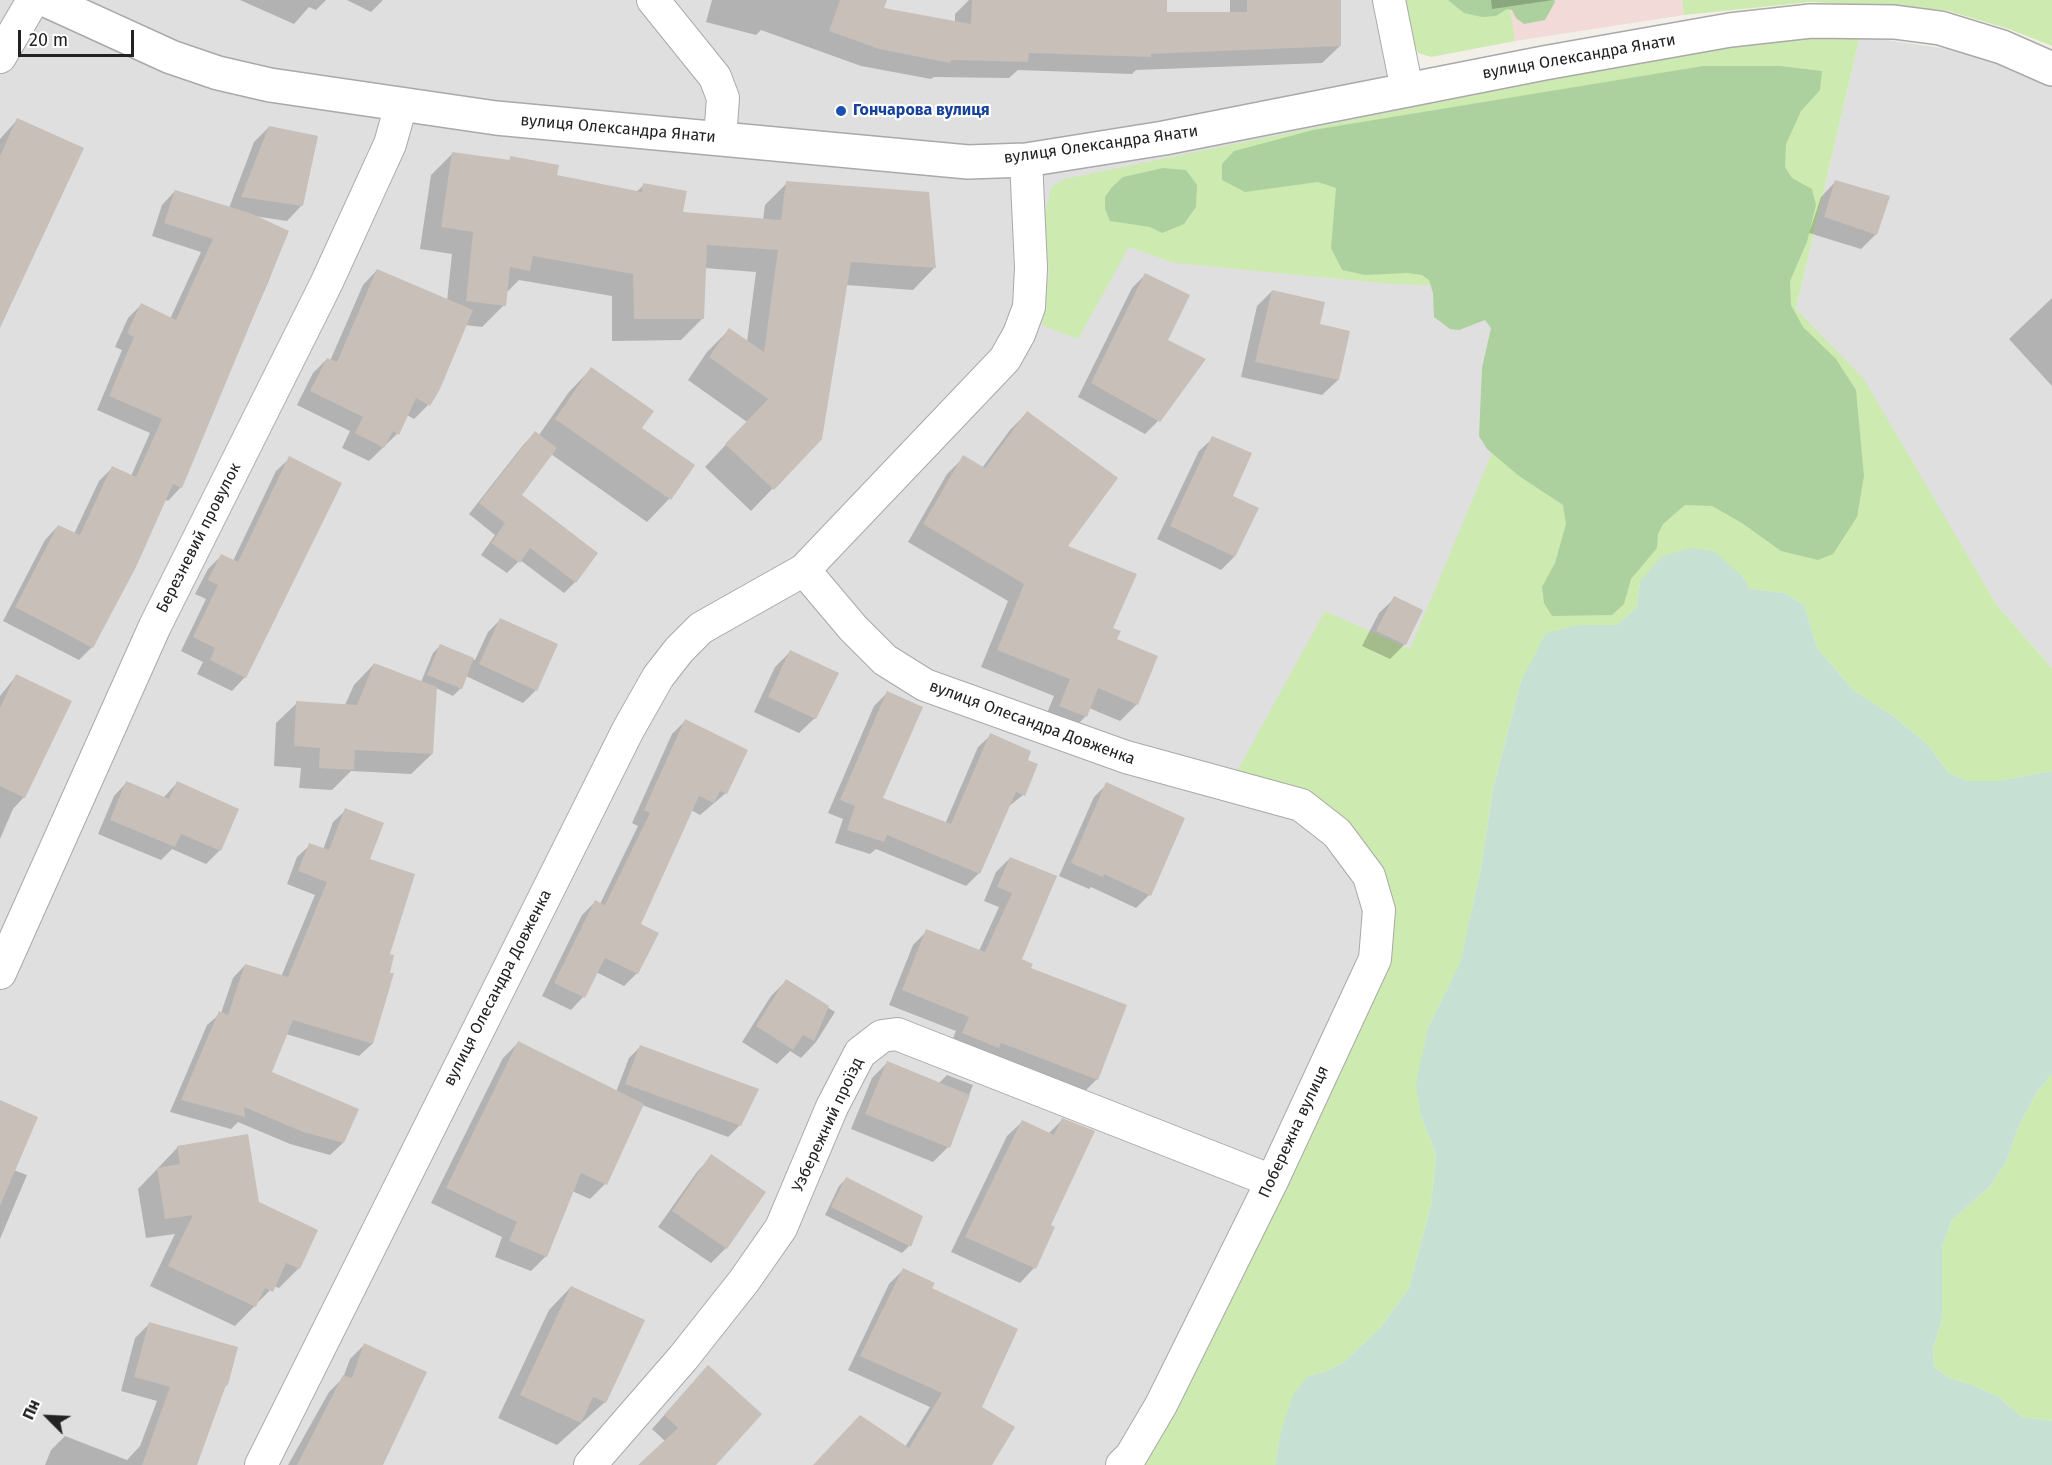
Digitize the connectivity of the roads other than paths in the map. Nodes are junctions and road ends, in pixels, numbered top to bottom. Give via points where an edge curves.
1 (33, 0) edge
2 (46, 0) edge
3 (653, 0) edge
4 (1389, 0) edge
5 (0, 57) edge
6 (2052, 69) edge
7 (1407, 90) junction
8 (401, 105) junction
9 (720, 138) junction
10 (1026, 160) junction
11 (804, 570) junction
12 (1301, 805) joint
13 (0, 973) edge
14 (1272, 1181) junction
15 (261, 1465) edge
16 (590, 1465) edge
17 (1122, 1465) edge

1 - 5 street
2 - 8 street, вулиця Олександра Янати via 171,57 218,73
3 - 9 street via 715,77 723,98
4 - 7 street
6 - 7 street, вулиця Олександра Янати via 2002,47 1940,28 1894,22 1811,21 1719,32
7 - 10 street, вулиця Олександра Янати via 1164,138
8 - 9 street, вулиця Олександра Янати via 496,118
8 - 13 street, Березневий провулок via 390,144 326,284 155,626
9 - 10 street, вулиця Олександра Янати via 968,162
10 - 11 street, вулиця Олесандра Довженка via 1031,268 1029,307 1019,334 1005,358
11 - 12 street, вулиця Олесандра Довженка via 885,660 925,685 1126,757
11 - 15 street, вулиця Олесандра Довженка via 701,628 658,677
12 - 14 street, Побережна вулиця via 1337,833 1369,876 1379,910 1375,959
14 - 16 street, Узбережний проїзд via 897,1034 882,1036 860,1053 832,1107 781,1228 690,1350
14 - 17 street, Побережна вулиця via 1161,1405

